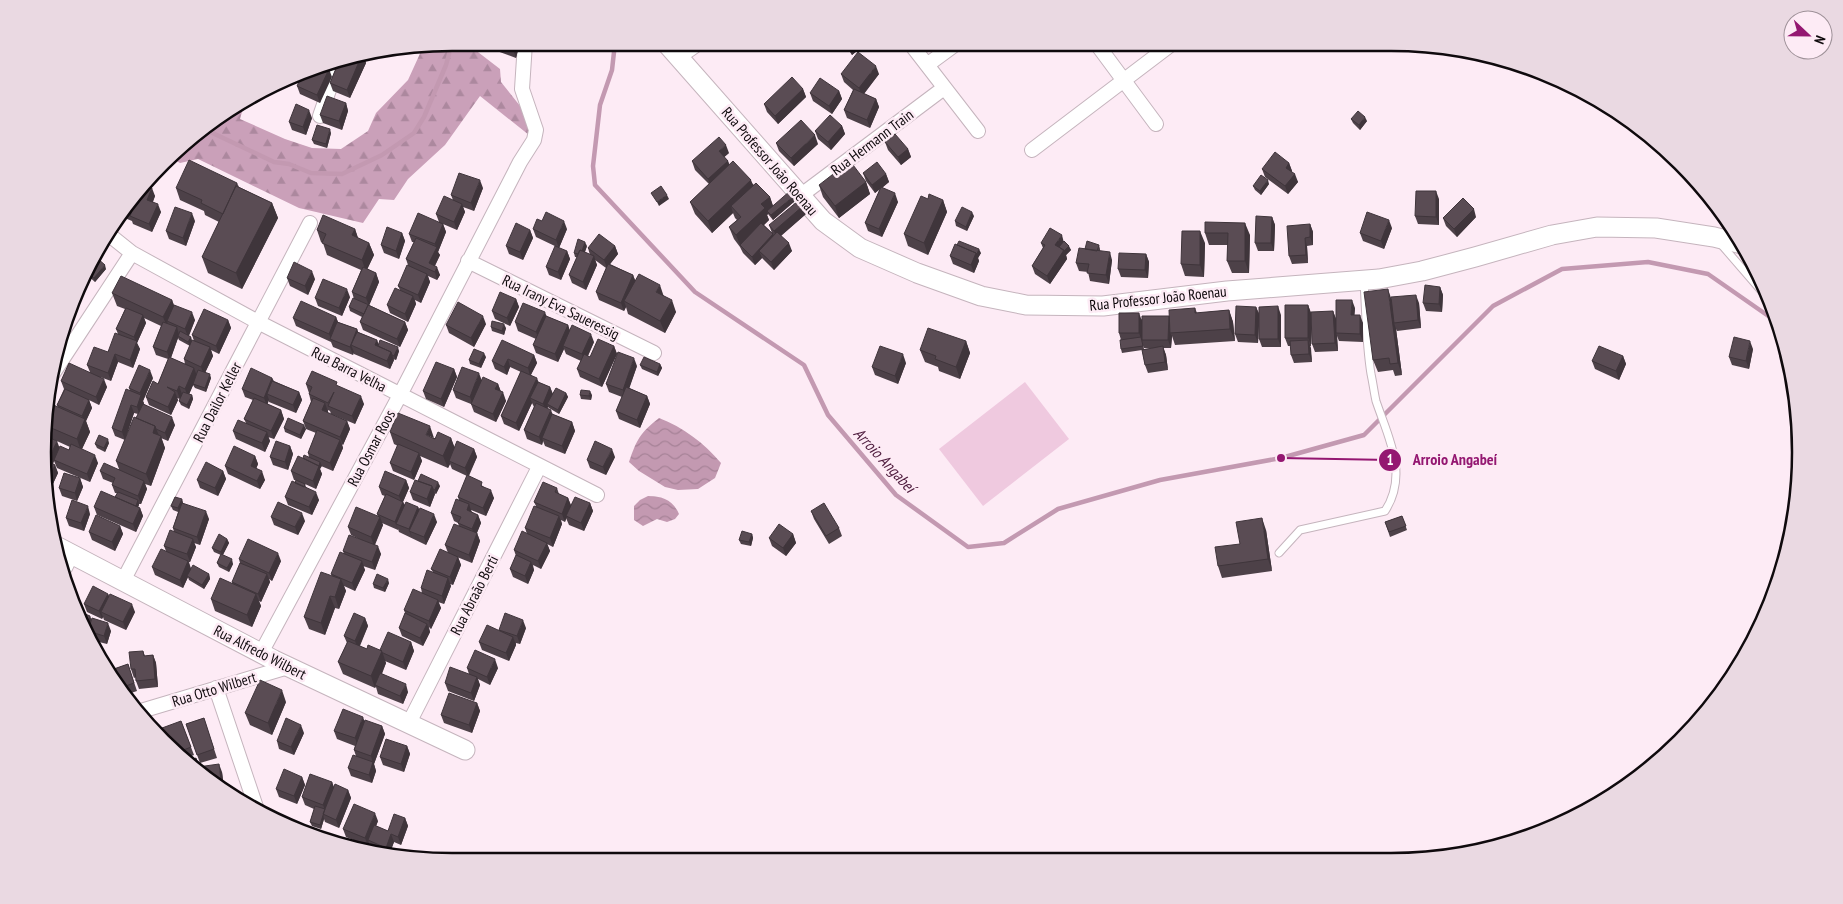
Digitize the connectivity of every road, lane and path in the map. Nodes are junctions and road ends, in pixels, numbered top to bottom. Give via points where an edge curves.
1 (524, 51) edge
2 (674, 51) edge
3 (687, 51) edge
4 (917, 51) edge
5 (945, 51) edge
6 (1103, 51) edge
7 (1161, 51) edge
8 (679, 57) junction
9 (927, 65) junction
10 (336, 69) edge
11 (1124, 80) junction
12 (944, 88) junction
13 (320, 116) edge
14 (1156, 124) dead end
15 (978, 130) dead end
16 (1032, 150) dead end
17 (800, 196) junction
18 (310, 223) dead end
19 (1714, 237) junction
20 (113, 238) edge
21 (1732, 241) edge
22 (132, 253) junction
23 (468, 262) junction
24 (1363, 280) junction
25 (1753, 281) edge
26 (258, 322) junction
27 (654, 354) dead end
28 (62, 359) edge
29 (400, 395) junction
30 (539, 467) junction
31 (597, 495) dead end
32 (1279, 554) dead end
33 (65, 556) edge
34 (123, 581) junction
35 (261, 653) junction
36 (288, 667) junction
37 (216, 688) junction
38 (146, 710) edge
39 (409, 723) junction
40 (465, 750) dead end
41 (254, 800) edge

1 - 23 street, Rua Osmar Roos via 522,88 536,130 534,140
2 - 8 street, Rua Professor João Roenau
3 - 8 street
4 - 9 street
5 - 9 street
6 - 11 street
7 - 11 street
8 - 17 street, Rua Professor João Roenau
9 - 12 street
10 - 13 street
11 - 14 street
11 - 16 street
12 - 15 street
12 - 17 street, Rua Hermann Train
17 - 24 street, Rua Professor João Roenau via 823,221 860,248 981,296 1026,305 1103,306 1227,291
18 - 26 street, Rua Dailor Keller
19 - 21 street, Rua Professor João Roenau
19 - 24 street, Rua Professor João Roenau via 1656,228 1596,227 1552,235 1422,271
19 - 25 lane
20 - 22 street, Rua Barra Velha
22 - 26 street, Rua Barra Velha
22 - 28 street
23 - 27 street, Rua Irany Eva Saueressig
23 - 29 street, Rua Osmar Roos
24 - 32 lane via 1371,372 1397,472 1393,499 1385,511 1300,530
26 - 29 street, Rua Barra Velha
26 - 34 street, Rua Dailor Keller
29 - 30 street, Rua Barra Velha
29 - 35 street, Rua Osmar Roos
30 - 31 street, Rua Barra Velha
30 - 39 street, Rua Abraão Berti
33 - 34 street, Rua Alfredo Wilbert
34 - 35 street, Rua Alfredo Wilbert
35 - 36 street, Rua Alfredo Wilbert
36 - 37 street, Rua Otto Wilbert
36 - 39 street, Rua Alfredo Wilbert
37 - 38 street, Rua Otto Wilbert
37 - 41 street
39 - 40 street, Rua Alfredo Wilbert

